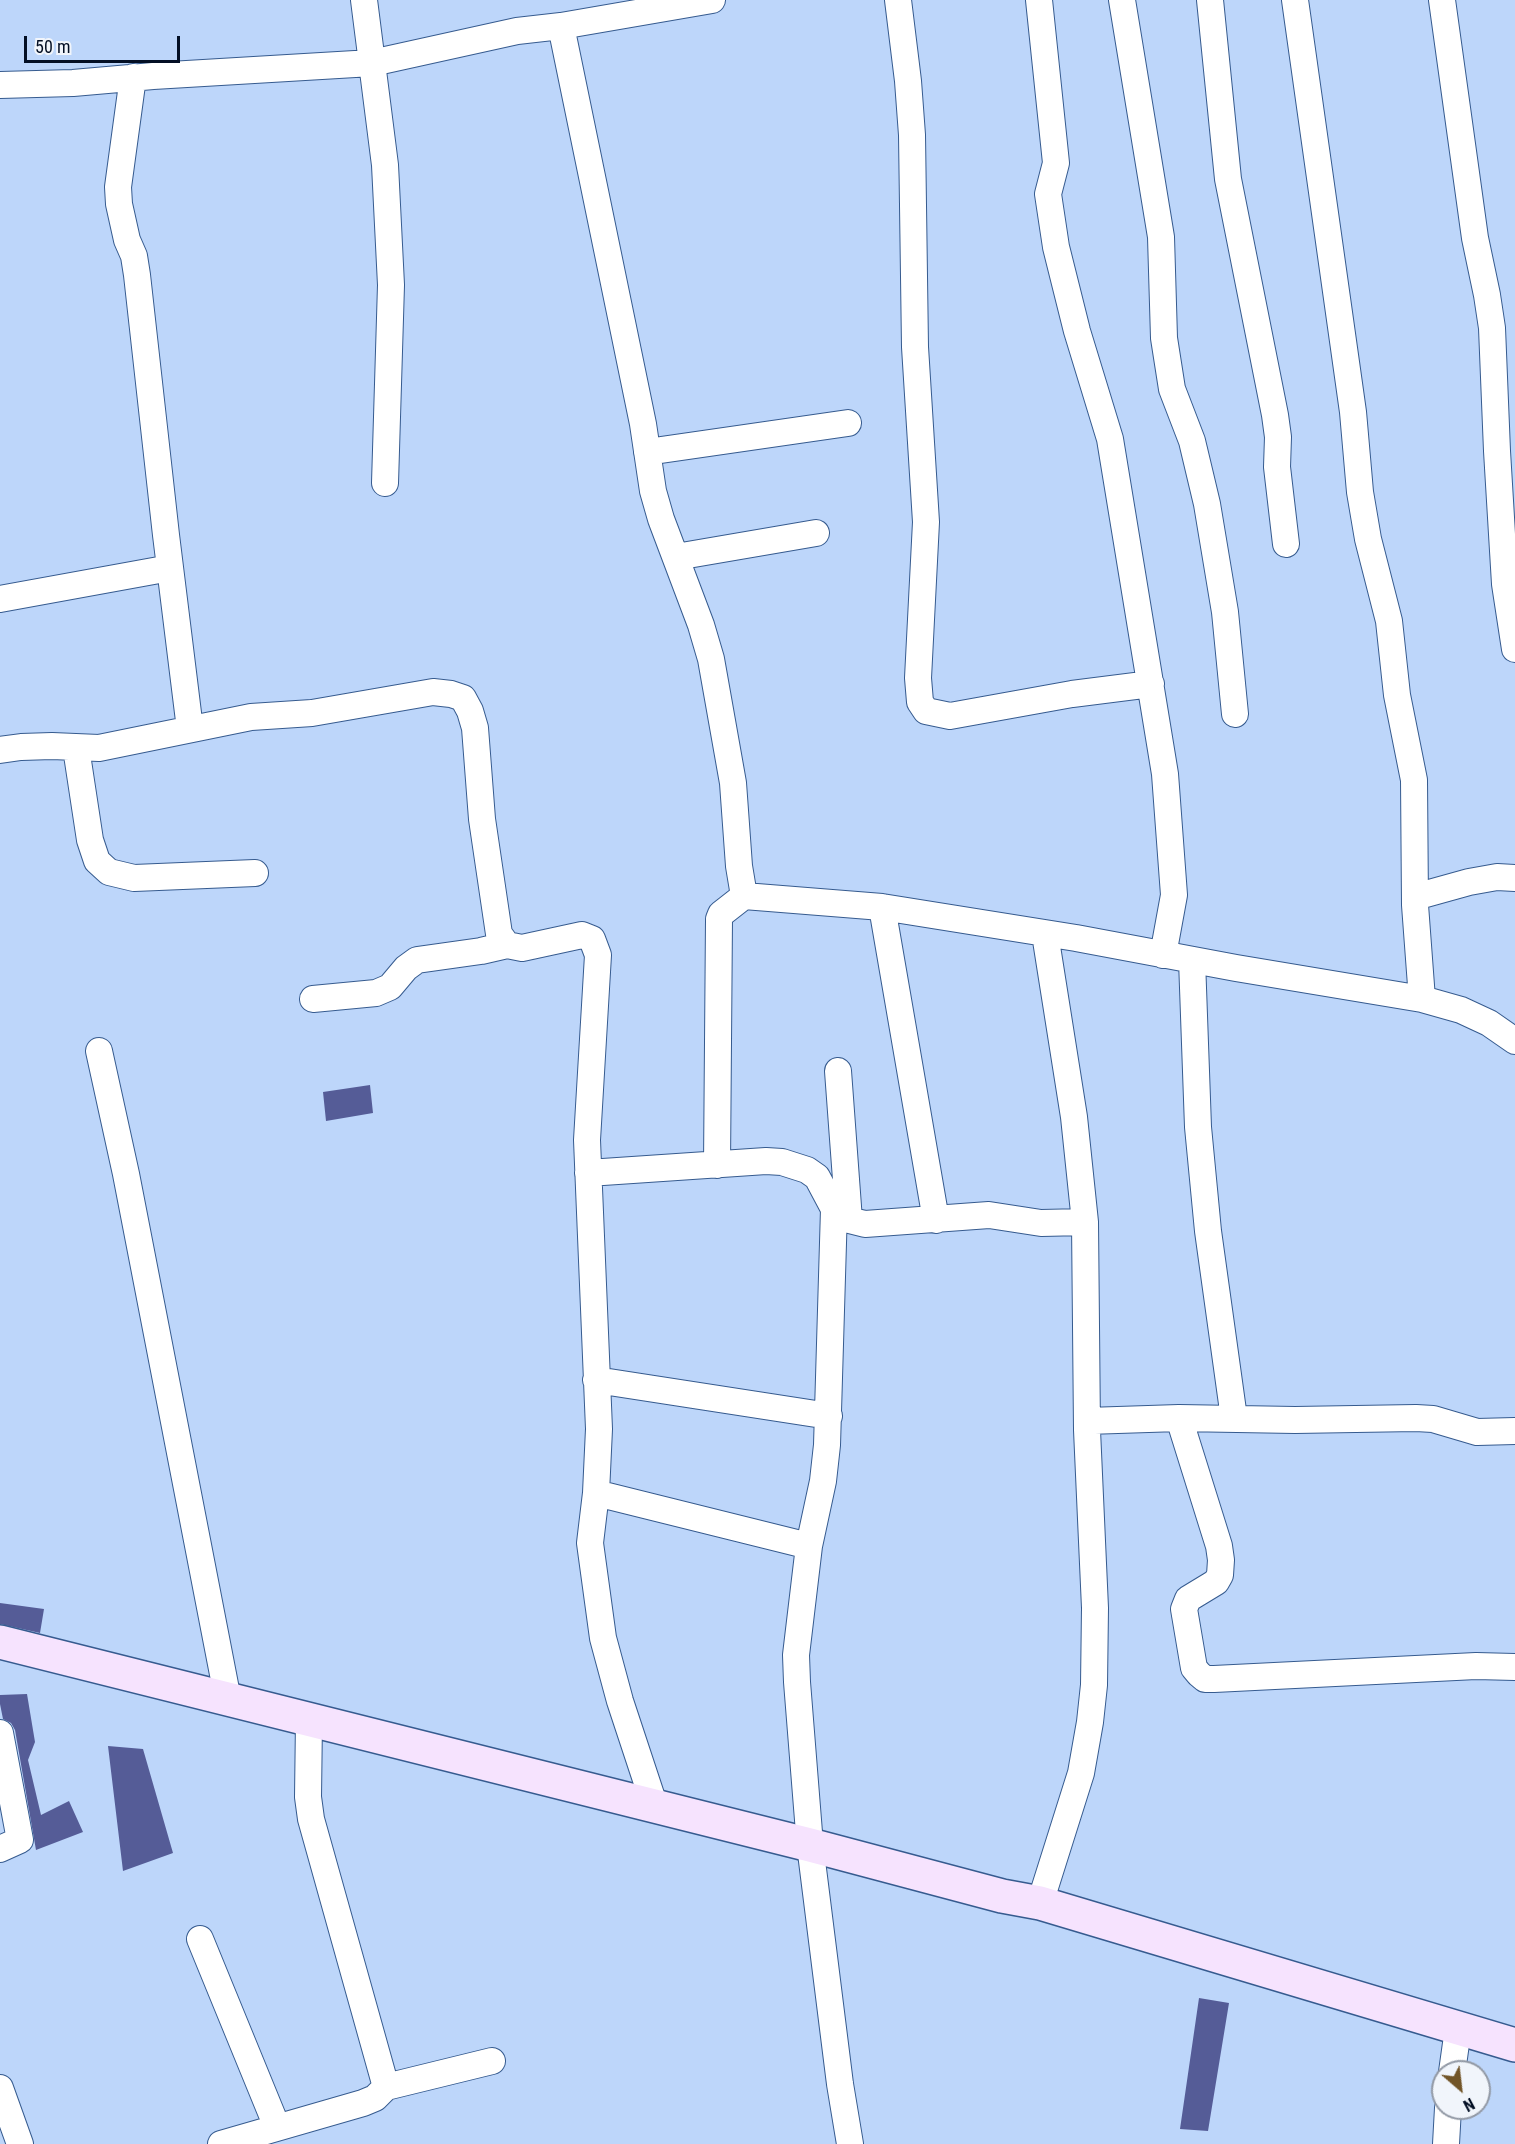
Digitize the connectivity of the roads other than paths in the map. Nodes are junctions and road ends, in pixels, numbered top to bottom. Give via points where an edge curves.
1 (364, 0) edge
2 (712, 0) edge
3 (897, 0) edge
4 (1039, 0) edge
5 (1122, 0) edge
6 (1210, 0) edge
7 (1294, 0) edge
8 (1442, 0) edge
9 (561, 26) junction
10 (372, 63) junction
11 (133, 77) junction
12 (0, 85) edge
13 (848, 423) dead end
14 (647, 452) junction
15 (385, 483) dead end
16 (816, 533) dead end
17 (1286, 544) dead end
18 (676, 557) junction
19 (170, 568) junction
20 (0, 599) edge
21 (1515, 649) edge
22 (1151, 684) junction
23 (1235, 714) dead end
24 (190, 729) junction
25 (76, 748) junction
26 (0, 750) edge
27 (255, 873) dead end
28 (1515, 878) edge
29 (744, 896) junction
30 (1415, 897) junction
31 (882, 907) junction
32 (1045, 934) junction
33 (507, 945) junction
34 (1163, 955) junction
35 (1192, 960) junction
36 (313, 999) dead end
37 (1422, 999) junction
38 (1515, 1041) edge
39 (99, 1051) dead end
40 (838, 1071) dead end
41 (717, 1164) junction
42 (588, 1173) junction
43 (842, 1215) junction
44 (936, 1220) junction
45 (1085, 1222) junction
46 (596, 1380) junction
47 (829, 1416) junction
48 (1179, 1418) junction
49 (1234, 1418) junction
50 (1087, 1421) junction
51 (1515, 1431) edge
52 (596, 1493) junction
53 (809, 1546) junction
54 (0, 1642) edge
55 (1515, 1667) edge
56 (228, 1700) junction
57 (309, 1720) junction
58 (0, 1733) edge
59 (655, 1807) junction
60 (810, 1845) junction
61 (0, 1849) edge
62 (1040, 1903) junction
63 (200, 1939) dead end
64 (1458, 2029) junction
65 (1515, 2045) edge
66 (1454, 2060) edge
67 (492, 2061) dead end
68 (386, 2087) junction
69 (0, 2088) edge
70 (1447, 2120) edge
71 (266, 2134) edge
72 (20, 2144) edge
73 (221, 2144) edge
74 (850, 2144) edge
75 (1446, 2144) edge

1 - 10 street
2 - 9 street
3 - 22 street via 912,135 915,347 926,522 920,702 926,711 950,716
4 - 22 street via 1056,163 1048,194 1056,247 1110,439
5 - 23 street via 1161,237 1164,338 1172,389 1192,441 1207,504 1226,612
6 - 17 street via 1228,179 1275,415
7 - 30 street via 1353,412 1360,492 1389,621 1397,695 1414,780
8 - 21 street via 1475,237 1492,328 1505,584
9 - 10 street via 517,31
9 - 14 street
10 - 11 street
10 - 15 street via 385,165 391,285
11 - 12 street
11 - 19 street via 119,204 136,266
13 - 14 street
14 - 18 street via 653,491
16 - 18 street
18 - 29 street via 711,659 733,783
19 - 20 street
19 - 24 street
22 - 34 street via 1165,774 1174,895
24 - 25 street via 99,748
24 - 33 street via 433,693 463,698 476,728 482,819 499,934
25 - 26 street
25 - 27 street via 90,840 97,861 110,872 134,878
28 - 30 street via 1469,882
29 - 31 street
29 - 41 street via 719,920
30 - 37 street
31 - 32 street
31 - 44 street
32 - 34 street
32 - 45 street via 1074,1117
33 - 36 street via 417,960 390,987 376,993
33 - 42 street via 522,948 582,935 592,939 598,955
34 - 35 street
35 - 37 street
35 - 49 street via 1198,1127
37 - 38 street via 1461,1010
39 - 56 street
40 - 43 street
41 - 42 street
41 - 43 street via 782,1162 807,1170 821,1183
42 - 46 street
43 - 44 street via 865,1224
43 - 47 street
44 - 45 street via 989,1215 1041,1223
45 - 50 street
46 - 47 street
46 - 52 street
47 - 53 street via 823,1481
48 - 49 street
48 - 50 street
48 - 55 street via 1221,1560 1216,1582 1188,1599 1184,1609 1194,1668 1199,1674 1214,1679
49 - 51 street via 1416,1418 1477,1432
50 - 62 street via 1095,1608 1094,1685 1081,1773
52 - 53 street
52 - 59 street via 590,1543 603,1638
53 - 60 street via 796,1655
54 - 56 main road
56 - 57 main road
57 - 59 main road
57 - 68 street via 310,1819
58 - 61 street via 20,1840
59 - 60 main road
60 - 62 main road
60 - 74 street
62 - 64 main road
63 - 71 street
64 - 65 main road
64 - 66 street
67 - 68 street
68 - 71 street via 363,2103
69 - 72 street
70 - 75 street
71 - 73 street

